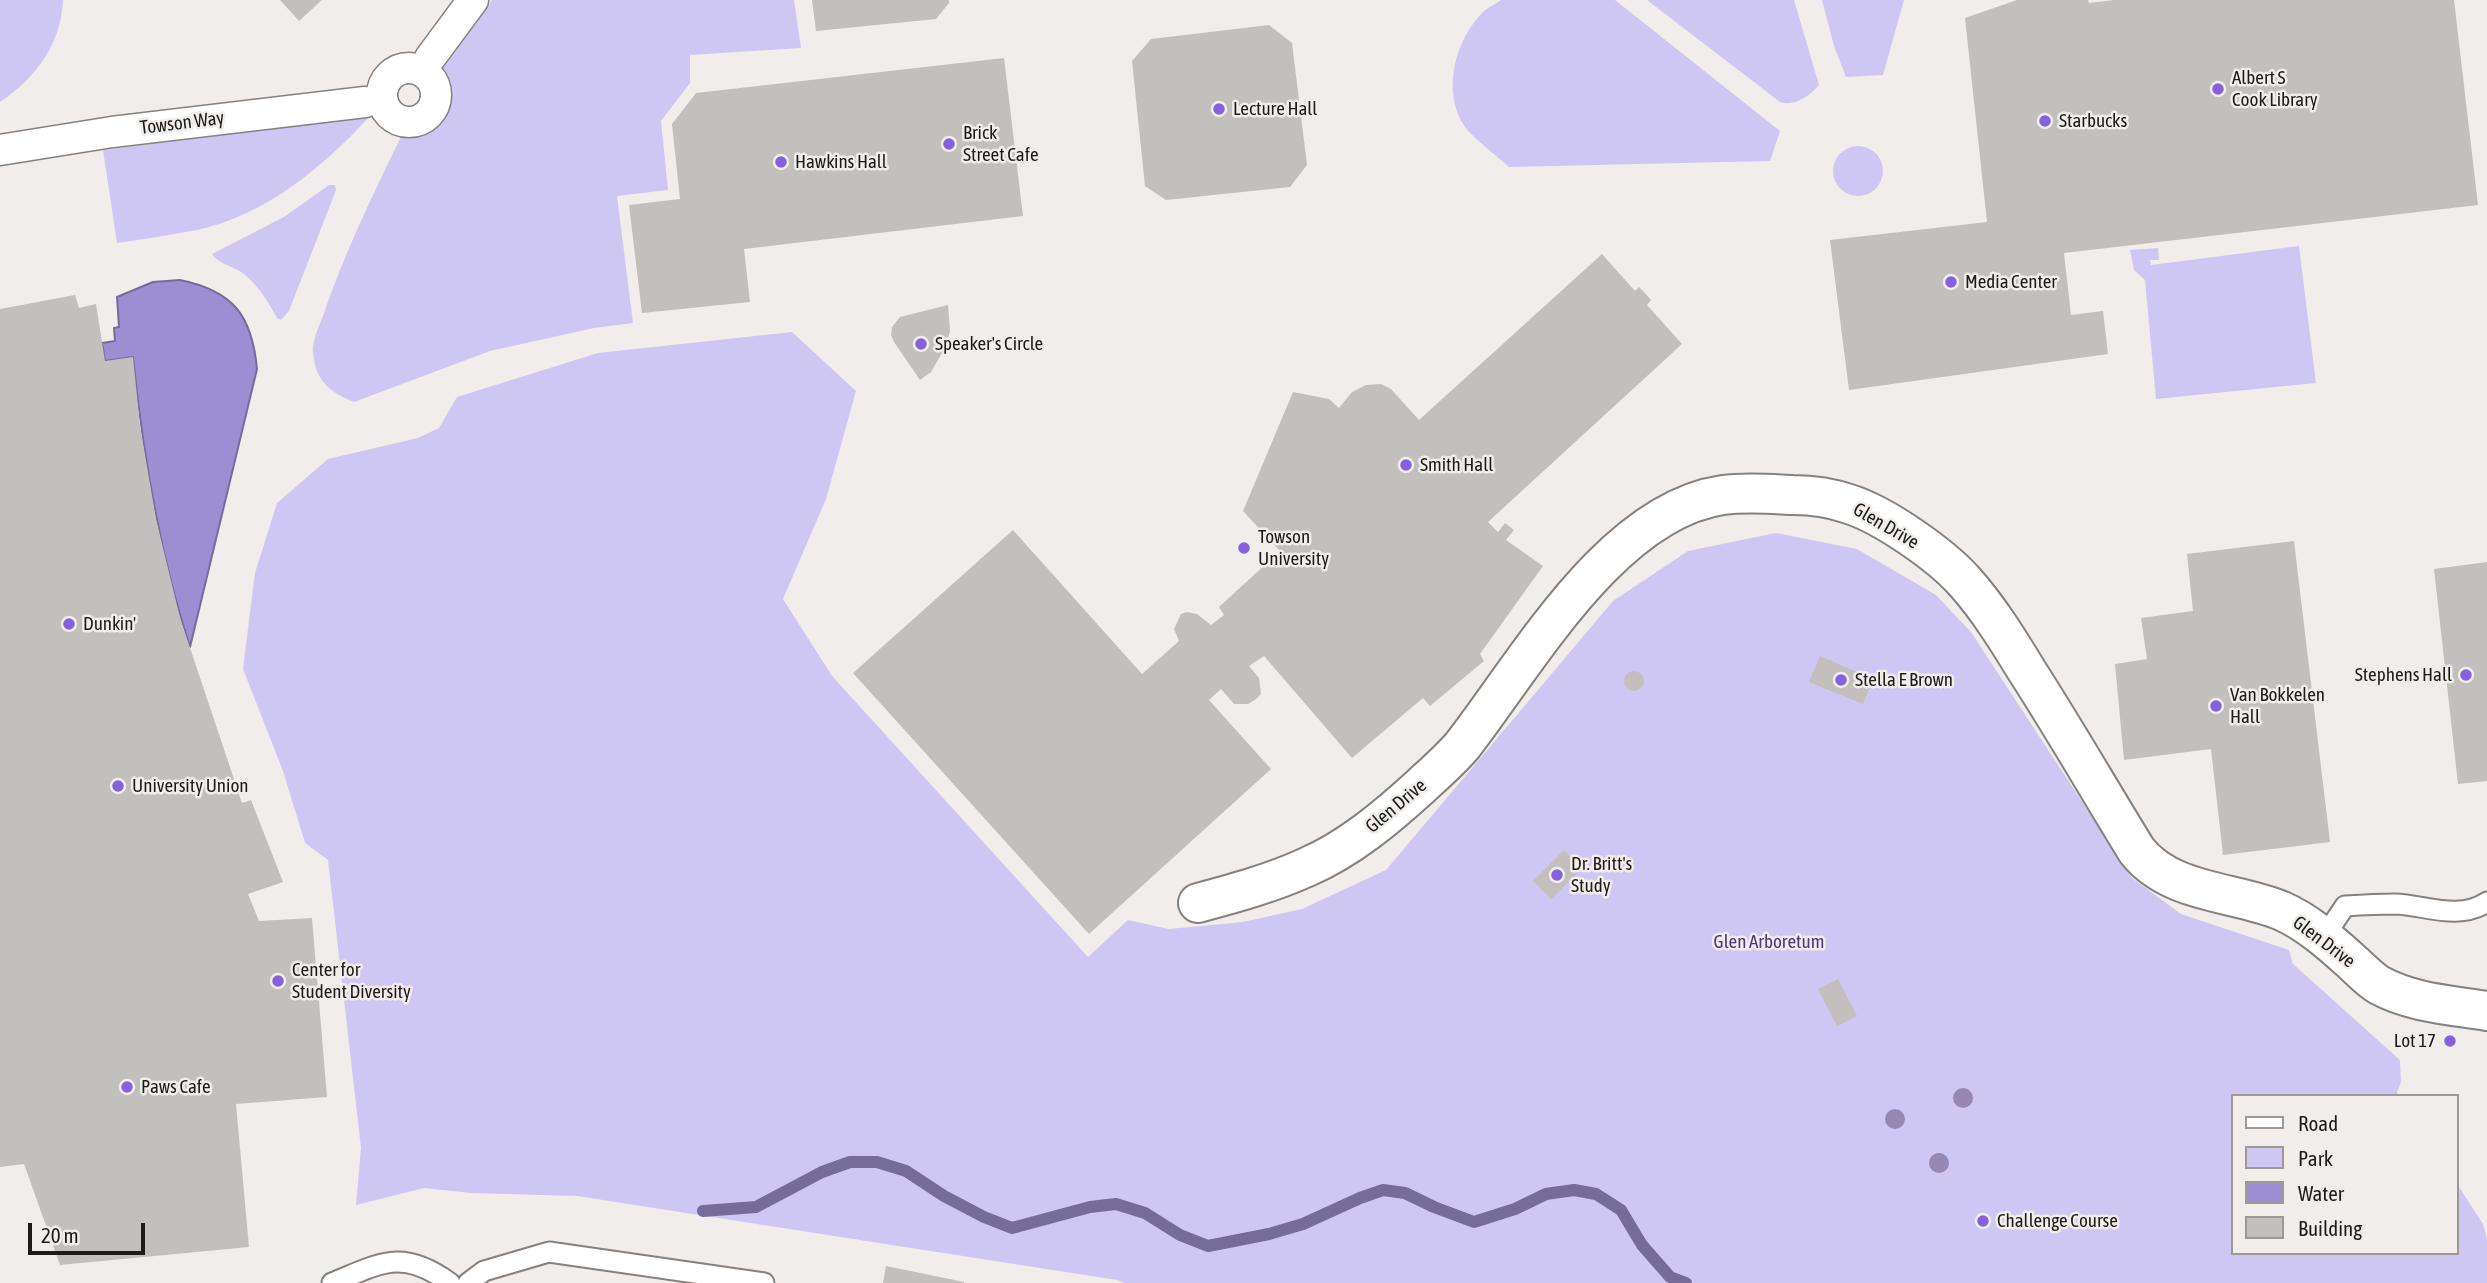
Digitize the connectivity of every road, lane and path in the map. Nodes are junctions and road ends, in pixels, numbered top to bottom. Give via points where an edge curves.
1 (473, 0) edge
2 (432, 72) dead end
3 (365, 102) dead end
4 (0, 150) edge
5 (2487, 902) edge
6 (1198, 903) dead end
7 (2324, 937) junction
8 (2487, 1011) edge
9 (665, 1276) edge
10 (332, 1283) edge
11 (450, 1283) edge
12 (468, 1283) edge
13 (764, 1283) edge

1 - 2 street
3 - 4 street, Towson Way via 131,129
5 - 7 lane via 2453,912 2396,904 2345,906
6 - 7 street, Glen Drive via 1264,885 1310,866 1396,808 1460,749 1537,643 1611,555 1662,518 1721,496 1811,495 1851,504 1885,521 1963,580 1994,619 2146,861 2169,877 2282,911
7 - 8 street, Glen Drive via 2377,984 2413,999
9 - 12 lane via 549,1252 484,1271
9 - 13 lane
10 - 11 lane via 386,1261 411,1263

